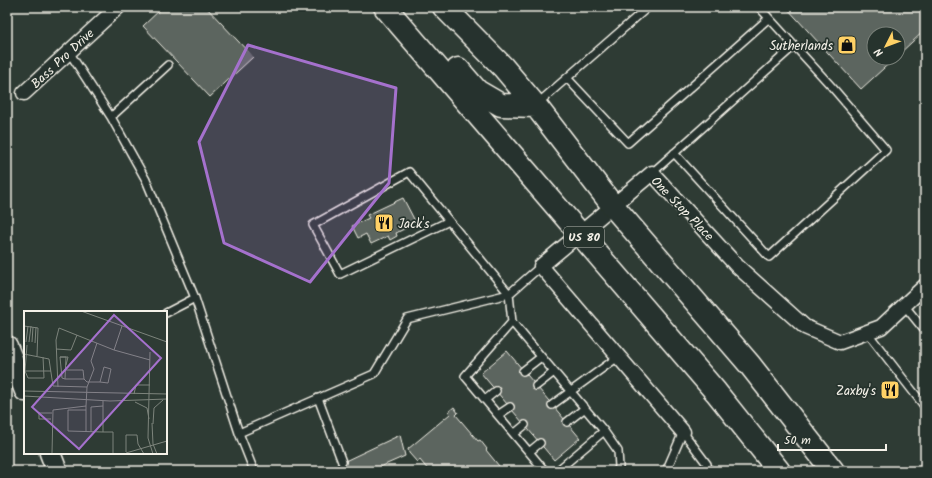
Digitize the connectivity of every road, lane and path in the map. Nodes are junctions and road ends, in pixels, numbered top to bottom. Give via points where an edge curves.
1 (118, 7) edge
2 (385, 7) edge
3 (397, 7) edge
4 (444, 7) edge
5 (460, 7) edge
6 (648, 7) edge
7 (759, 7) edge
8 (769, 18) junction
9 (794, 46) junction
10 (69, 52) junction
11 (168, 65) dead end
12 (503, 67) junction
13 (567, 78) junction
14 (24, 93) dead end
15 (536, 106) junction
16 (111, 117) junction
17 (674, 153) junction
18 (652, 173) junction
19 (613, 206) junction
20 (449, 221) junction
21 (581, 234) junction
22 (541, 266) junction
23 (925, 286) edge
24 (509, 294) junction
25 (195, 298) junction
26 (904, 305) junction
27 (167, 312) edge
28 (512, 322) junction
29 (925, 331) edge
30 (867, 332) junction
31 (7, 346) edge
32 (541, 357) junction
33 (618, 357) junction
34 (523, 371) dead end
35 (554, 372) junction
36 (23, 380) edge
37 (536, 386) dead end
38 (496, 391) dead end
39 (570, 391) junction
40 (318, 398) junction
41 (485, 400) junction
42 (552, 405) dead end
43 (510, 407) dead end
44 (925, 407) edge
45 (585, 408) junction
46 (498, 416) junction
47 (567, 422) dead end
48 (525, 425) dead end
49 (604, 431) junction
50 (683, 432) junction
51 (239, 433) junction
52 (514, 434) junction
53 (540, 443) dead end
54 (529, 452) junction
55 (50, 454) edge
56 (342, 462) dead end
57 (57, 471) edge
58 (254, 471) edge
59 (545, 471) edge
60 (557, 471) edge
61 (617, 471) edge
62 (664, 471) edge
63 (708, 471) edge
64 (779, 471) edge
65 (833, 471) edge

1 - 10 street, Bass Pro Drive
2 - 21 main road, US 80
3 - 15 main road via 412,17 477,90 501,105
4 - 12 main road
5 - 12 main road
6 - 13 lane
7 - 8 lane
8 - 9 lane
8 - 13 lane via 628,143
9 - 17 lane
9 - 17 lane via 886,150 769,257
10 - 14 street, Bass Pro Drive
10 - 16 lane
11 - 16 lane
12 - 15 main road
13 - 15 lane
15 - 19 main road
16 - 25 lane via 146,180
17 - 18 lane
18 - 19 street, One Stop Place
18 - 30 street, One Stop Place via 737,266 805,327 840,342
19 - 21 street, One Stop Place
19 - 65 main road via 750,365
20 - 20 lane via 409,172 313,225 340,274
20 - 24 lane
21 - 22 street, One Stop Place
21 - 64 main road, US 80 via 716,392
22 - 24 lane
22 - 33 street
23 - 26 street, One Stop Place
24 - 28 lane
24 - 40 lane via 407,320 374,374
25 - 27 lane
25 - 51 lane
26 - 29 lane
26 - 30 street, One Stop Place via 881,327
28 - 32 lane
28 - 41 lane via 465,376
30 - 44 lane
31 - 36 street
32 - 34 lane
32 - 35 lane
33 - 39 lane
33 - 50 street
35 - 37 lane
35 - 39 lane
38 - 41 lane
39 - 42 lane
39 - 45 lane
40 - 51 lane
40 - 56 lane
41 - 46 lane
43 - 46 lane
45 - 47 lane
45 - 49 lane
46 - 52 lane
48 - 52 lane
49 - 60 lane
49 - 61 lane via 618,451
50 - 62 lane
50 - 63 lane via 707,464
51 - 58 lane
52 - 54 lane
53 - 54 lane
54 - 59 lane
55 - 57 street

